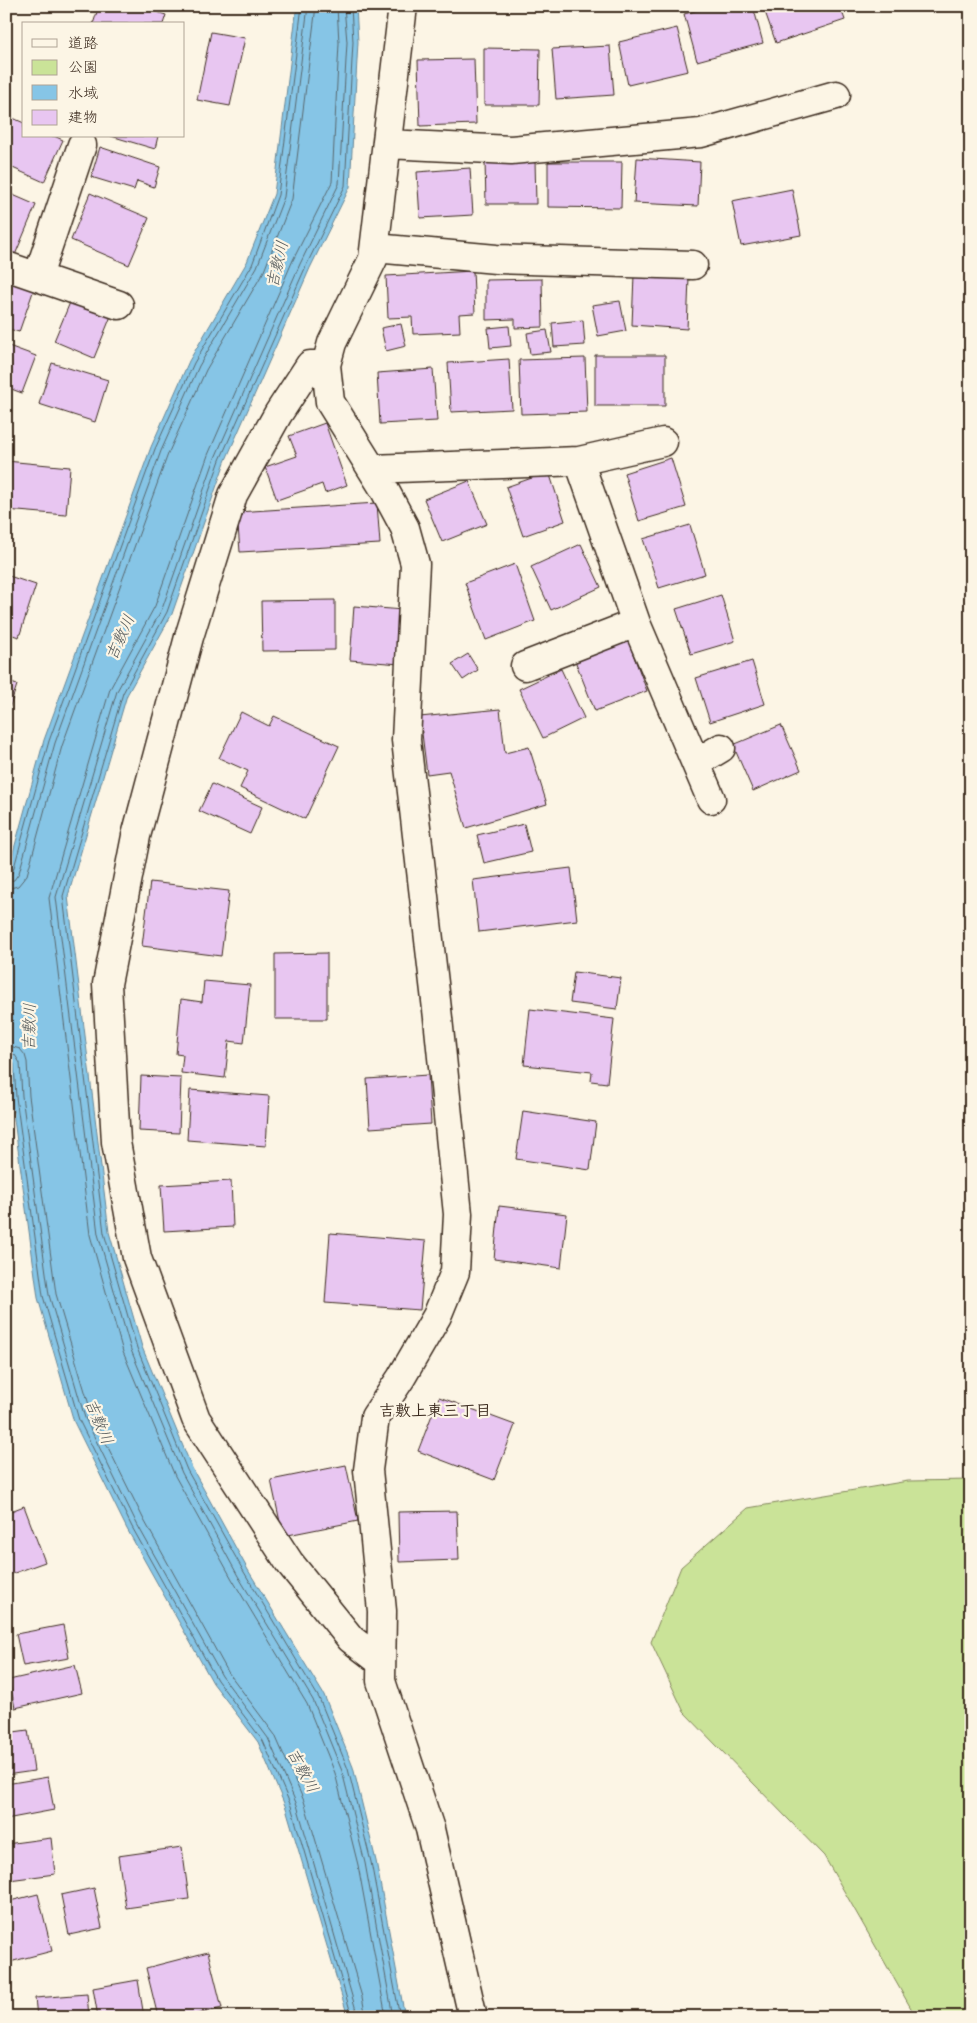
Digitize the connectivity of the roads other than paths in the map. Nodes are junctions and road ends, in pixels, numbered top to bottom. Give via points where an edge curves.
1 (403, 6) edge
2 (836, 96) dead end
3 (387, 144) junction
4 (82, 145) dead end
5 (375, 248) junction
6 (693, 264) dead end
7 (6, 266) edge
8 (38, 276) junction
9 (119, 305) dead end
10 (326, 365) junction
11 (663, 442) dead end
12 (579, 461) junction
13 (372, 470) junction
14 (636, 623) junction
15 (525, 666) dead end
16 (721, 748) dead end
17 (696, 763) junction
18 (711, 799) dead end
19 (381, 1662) junction
20 (473, 2017) edge

1 - 3 street
2 - 3 street via 701,133 511,150
3 - 5 street
4 - 8 street
5 - 6 street via 496,259
5 - 10 street via 374,259 332,343
7 - 8 street
8 - 9 street
10 - 13 street via 330,402
10 - 19 street via 310,365 278,414 233,495 189,637 136,836 107,984 116,1142 137,1258 196,1419 289,1562 351,1639
11 - 12 street
12 - 13 street
12 - 14 street
13 - 19 street via 404,528 415,564 406,740 458,1214 455,1272 437,1316 375,1417 368,1470 382,1611
14 - 15 street
14 - 17 street
16 - 17 street
17 - 18 street
19 - 20 street via 381,1681 430,1829

